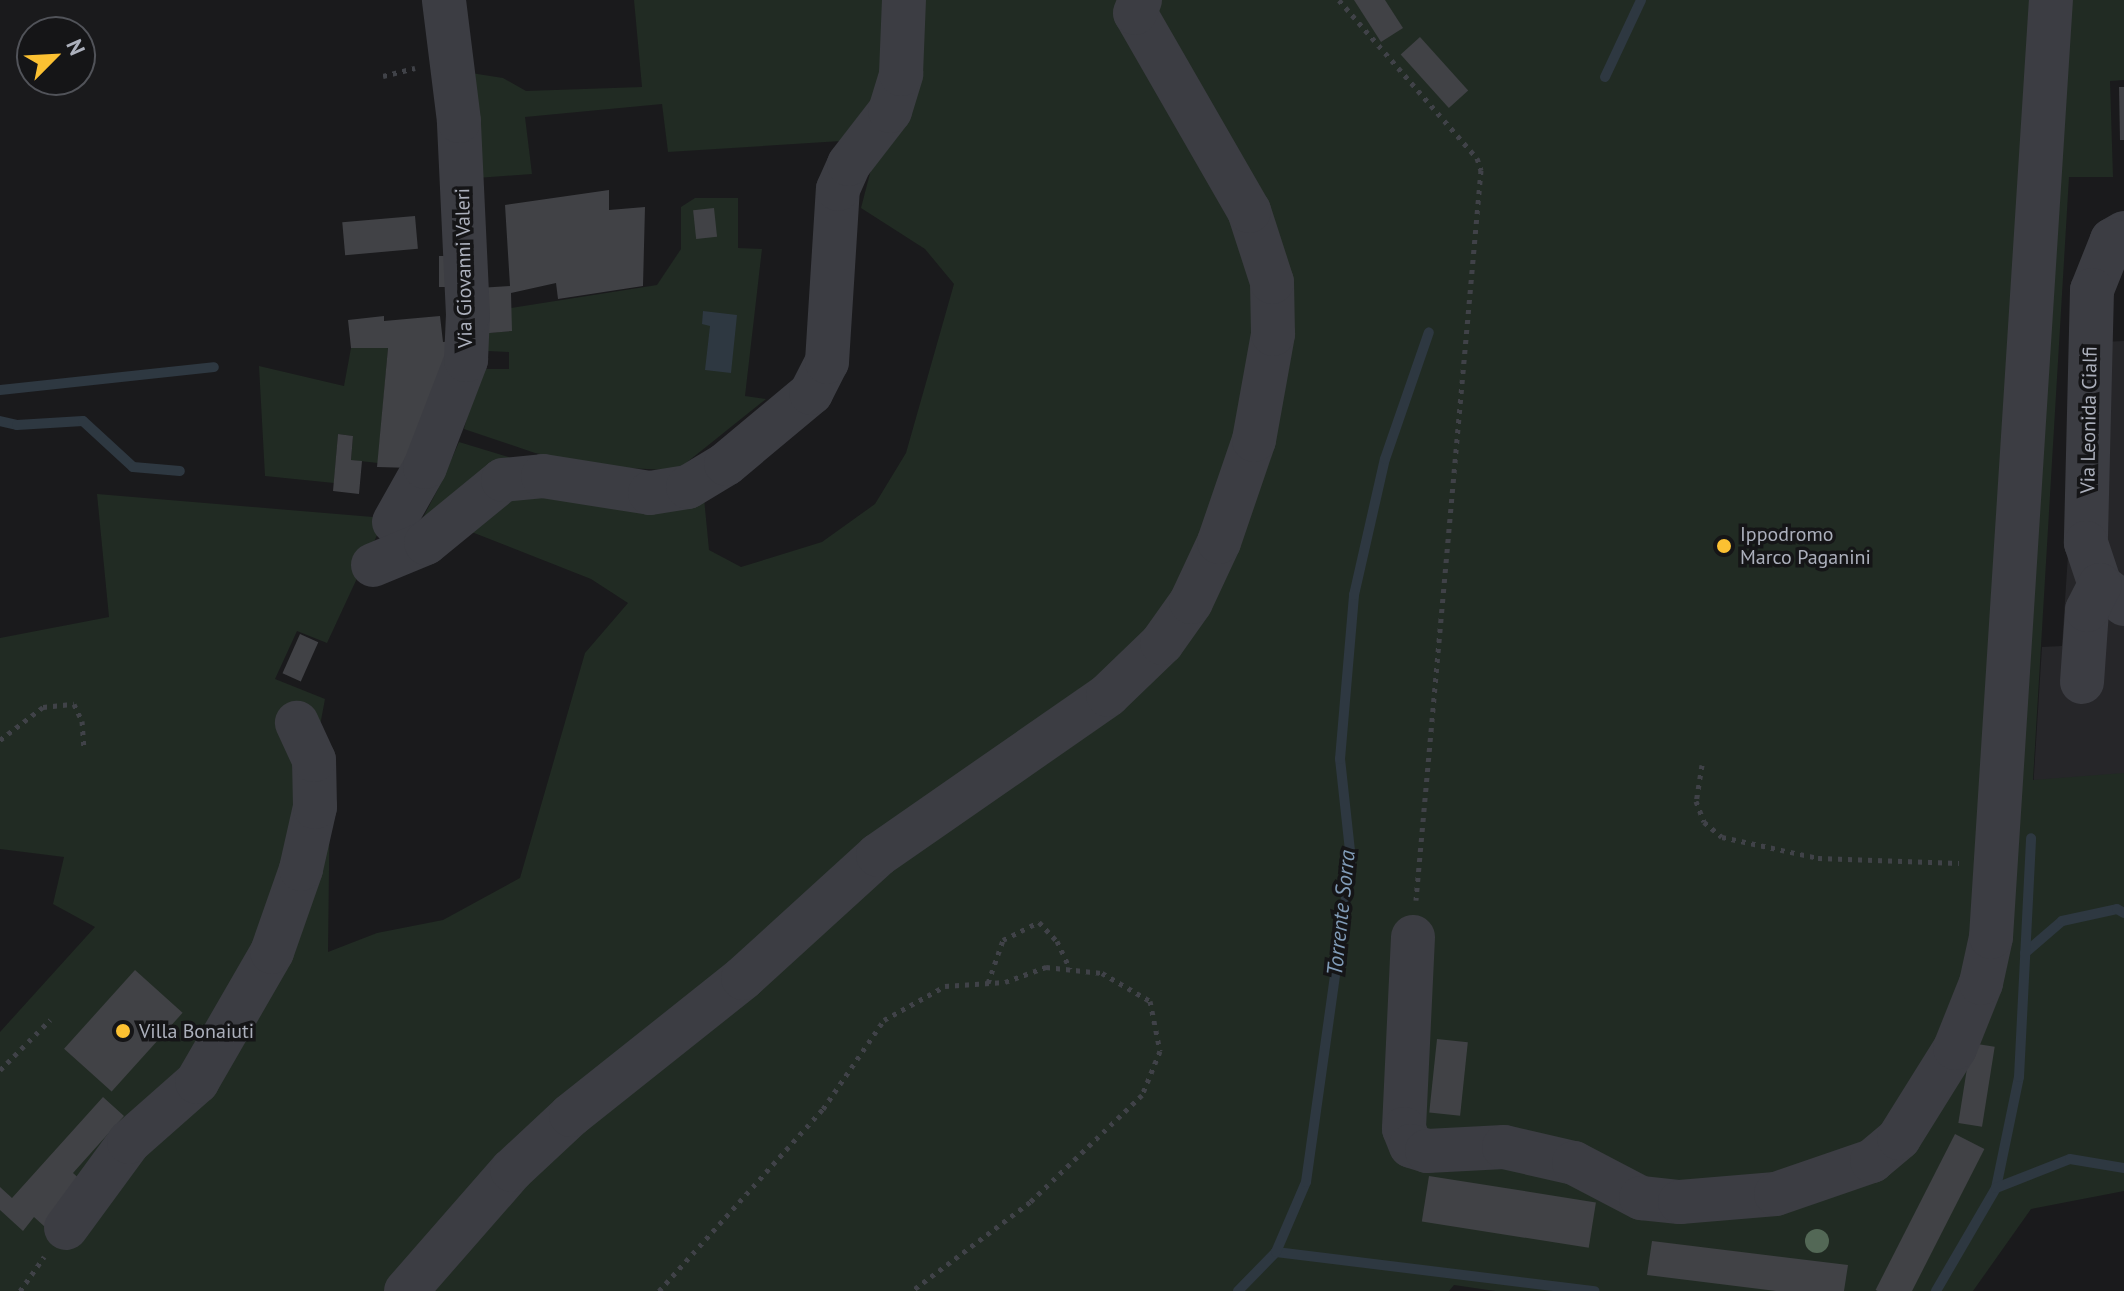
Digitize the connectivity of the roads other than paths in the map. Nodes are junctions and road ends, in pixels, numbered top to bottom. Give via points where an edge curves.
1 (444, 0) edge
2 (904, 0) edge
3 (1140, 0) edge
4 (2051, 0) edge
5 (2124, 233) edge
6 (394, 522) dead end
7 (373, 565) dead end
8 (2112, 595) edge
9 (2082, 682) dead end
10 (297, 723) dead end
11 (1413, 937) road end
12 (66, 1228) dead end
13 (406, 1291) edge

1 - 6 street, Via Giovanni Valeri via 459,121 466,360 425,467
2 - 7 street via 901,74 890,111 849,164 838,189 827,362 811,393 726,464 688,487 650,493 543,476 503,480 426,543
3 - 13 street via 1135,13 1249,211 1272,282 1273,334 1254,440 1219,542 1191,602 1162,643 1108,695 878,855 743,978 571,1115 512,1170
4 - 11 street via 1991,937 1981,983 1955,1048 1899,1138 1872,1161 1829,1179 1727,1201 1641,1198 1574,1163 1504,1147 1427,1151 1411,1146 1404,1129
5 - 8 street, Via Leonida Cialfi via 2112,240 2092,290 2086,543
8 - 9 street via 2087,610
10 - 12 street via 314,760 315,807 272,952 197,1082 129,1142

